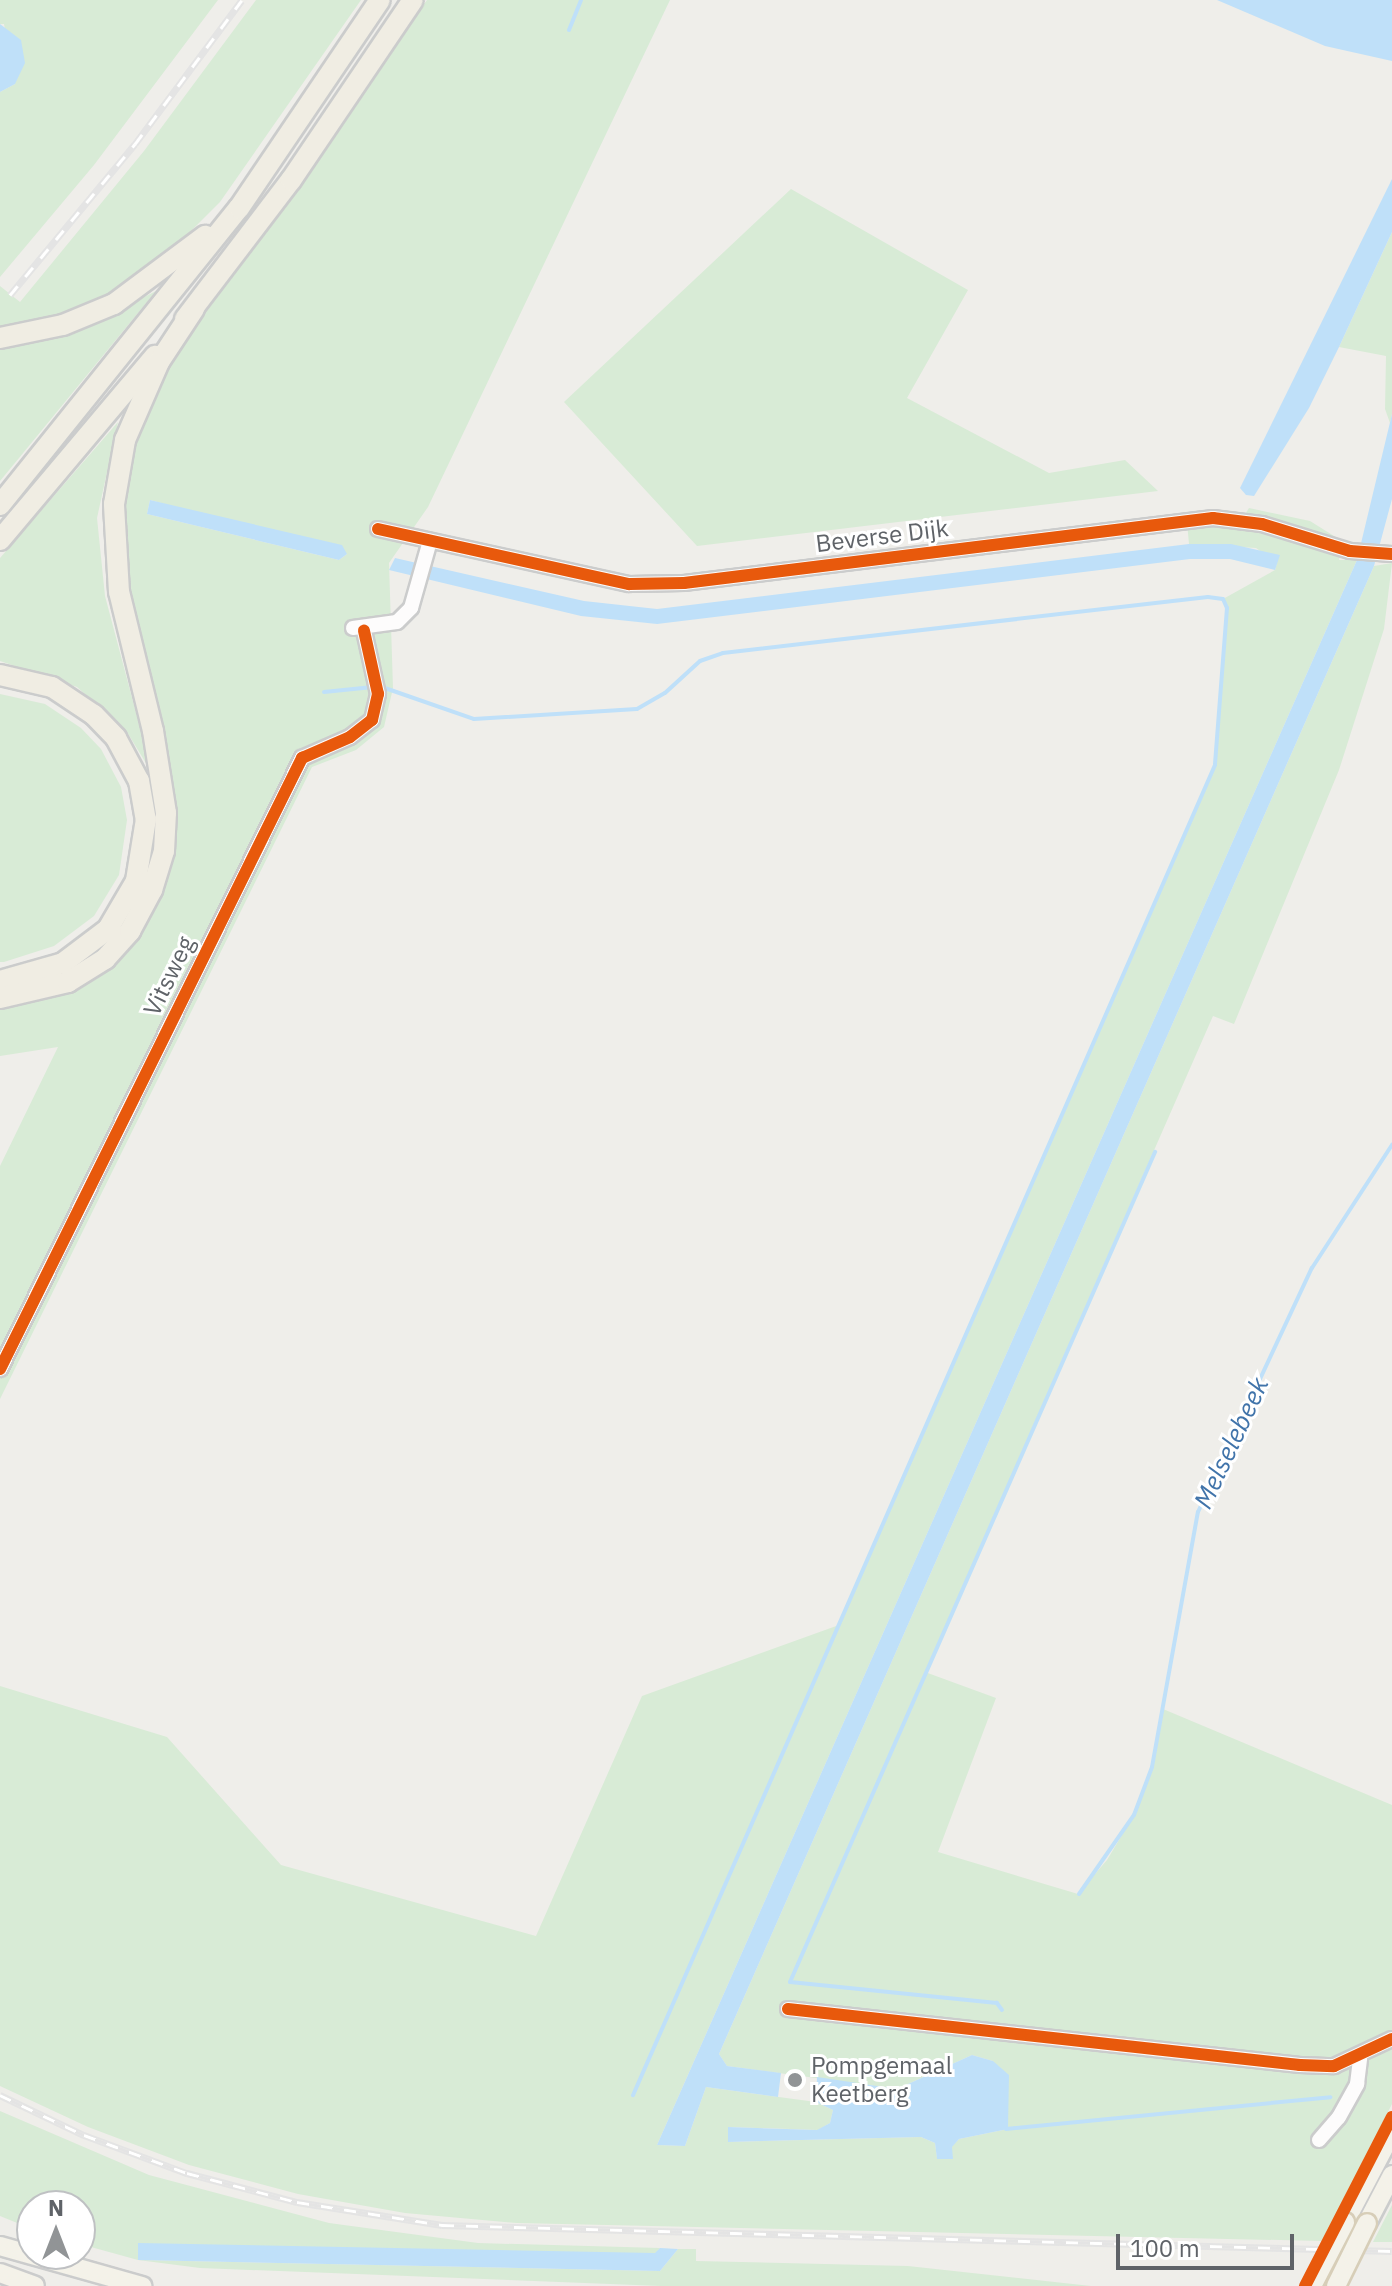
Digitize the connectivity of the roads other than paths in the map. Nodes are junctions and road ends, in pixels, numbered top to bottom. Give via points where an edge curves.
1 (380, 0) edge
2 (413, 0) edge
3 (239, 208) junction
4 (194, 309) junction
5 (0, 338) edge
6 (0, 505) edge
7 (378, 529) dead end
8 (0, 540) edge
9 (430, 541) junction
10 (1388, 554) edge
11 (0, 675) edge
12 (0, 981) edge
13 (0, 998) edge
14 (0, 1369) edge
15 (788, 2009) dead end
16 (1392, 2039) edge
17 (1360, 2058) junction
18 (1392, 2133) edge
19 (1319, 2140) dead end
20 (1392, 2175) edge
21 (0, 2246) edge
22 (0, 2273) edge
23 (35, 2286) edge
24 (142, 2286) edge
25 (1312, 2286) edge
26 (1336, 2286) edge

1 - 3 highway
2 - 4 highway via 291,180
3 - 5 highway via 114,304 63,325
3 - 6 highway
4 - 8 highway
4 - 13 highway via 159,362 125,440 114,504 119,592 153,731 166,813 164,851 152,890 130,931 105,959 68,982
7 - 9 street, Beverse Dijk
9 - 10 street, Beverse Dijk via 589,577 656,585 1187,519 1262,524 1350,551
9 - 14 street, Vitsweg via 411,608 397,622 358,629 376,674 372,720 362,731 302,758
11 - 12 highway via 52,687 94,715 116,738 139,781 146,819 136,881 108,929 63,963
15 - 17 street via 1300,2065 1334,2066
16 - 17 street
17 - 19 street via 1357,2084
18 - 25 main road, bridge
20 - 26 main road, bridge
21 - 24 main road
22 - 23 main road

